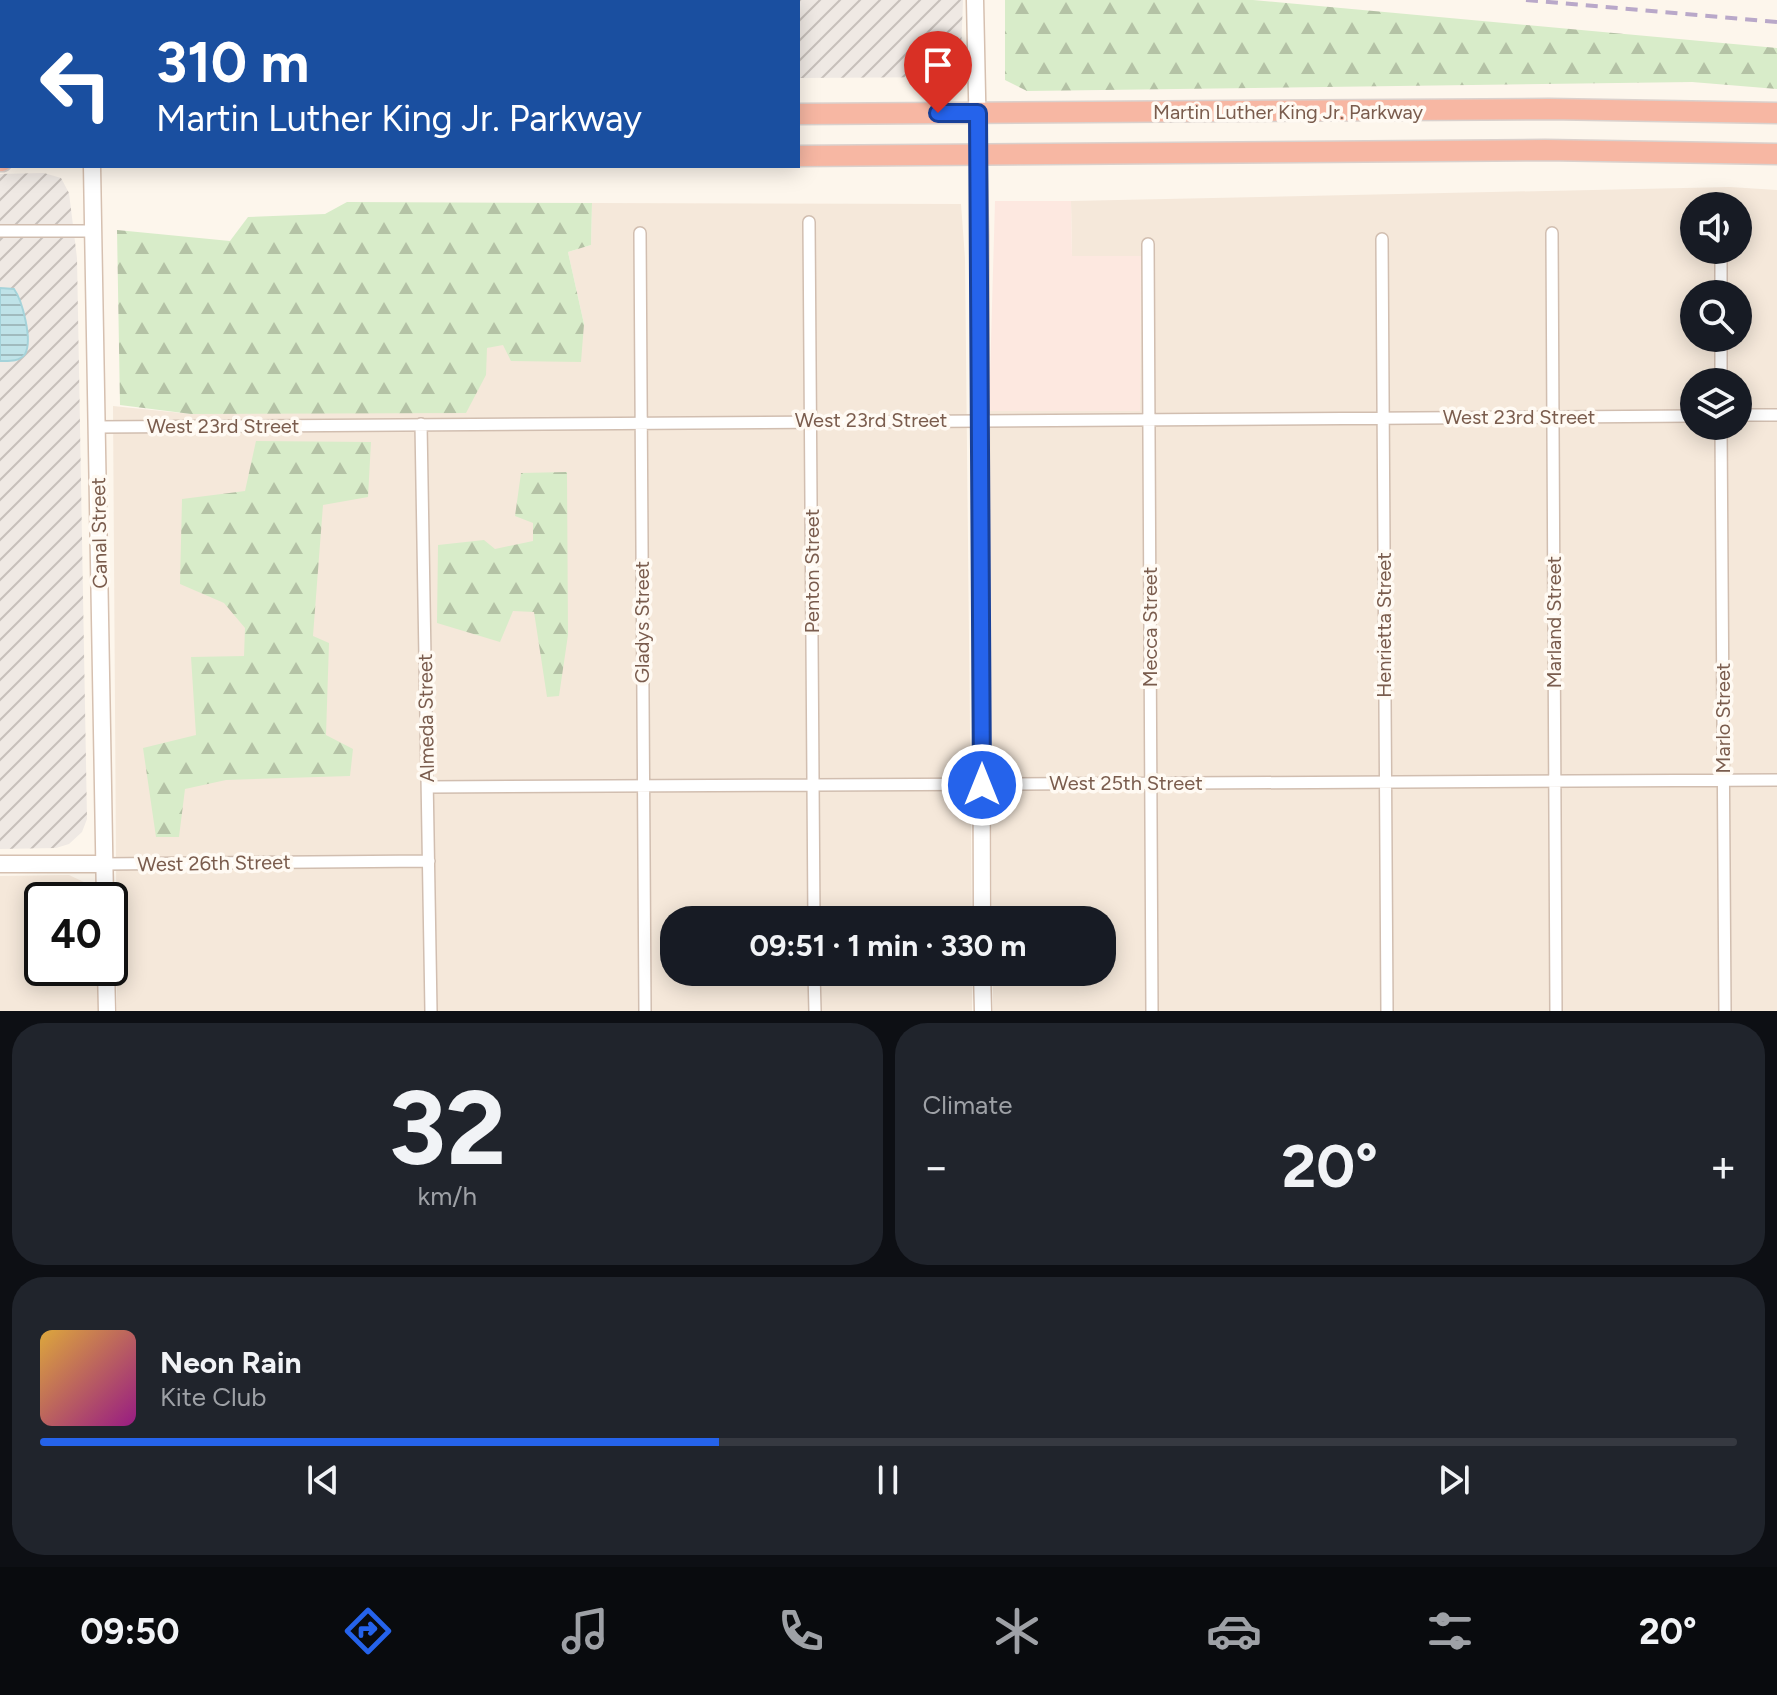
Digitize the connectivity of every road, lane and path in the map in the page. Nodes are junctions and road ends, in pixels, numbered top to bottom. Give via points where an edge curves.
1 (975, 0) edge
2 (978, 113) junction
3 (1777, 113) edge
4 (800, 114) edge
5 (1777, 154) edge
6 (978, 155) junction
7 (800, 156) edge
8 (92, 168) edge
9 (809, 222) dead end
10 (0, 231) edge
11 (93, 231) junction
12 (640, 233) dead end
13 (1552, 233) dead end
14 (1382, 239) dead end
15 (1148, 244) dead end
16 (1752, 415) edge
17 (1777, 415) edge
18 (1680, 416) edge
19 (1552, 417) junction
20 (1382, 418) junction
21 (980, 420) junction
22 (1149, 420) junction
23 (811, 421) junction
24 (641, 422) junction
25 (421, 424) junction
26 (96, 427) junction
27 (1721, 440) edge
28 (1724, 780) junction
29 (1777, 780) edge
30 (1555, 781) junction
31 (1385, 782) junction
32 (1151, 783) junction
33 (982, 785) junction
34 (813, 786) junction
35 (428, 787) junction
36 (644, 787) junction
37 (429, 861) junction
38 (0, 864) edge
39 (105, 864) junction
40 (105, 882) edge
41 (814, 906) edge
42 (982, 906) edge
43 (106, 986) edge
44 (814, 986) edge
45 (982, 986) edge
46 (107, 1011) edge
47 (431, 1011) edge
48 (645, 1011) edge
49 (815, 1011) edge
50 (983, 1011) edge
51 (1152, 1011) edge
52 (1387, 1011) edge
53 (1556, 1011) edge
54 (1725, 1011) edge

1 - 2 street
2 - 3 highway, Martin Luther King Jr. Parkway
2 - 4 highway, Martin Luther King Jr. Parkway
2 - 6 street
5 - 6 highway, Martin Luther King Jr. Parkway via 1529,150
6 - 7 highway, Martin Luther King Jr. Parkway
6 - 21 street
8 - 11 street, Canal Street
9 - 23 street, Penton Street
10 - 11 street
11 - 26 street, Canal Street
12 - 24 street, Gladys Street
13 - 19 street, Marland Street
14 - 20 street, Henrietta Street
15 - 22 street, Mecca Street
16 - 17 street
18 - 19 street, West 23rd Street
19 - 20 street, West 23rd Street
19 - 30 street, Marland Street
20 - 22 street, West 23rd Street
20 - 31 street, Henrietta Street
21 - 22 street, West 23rd Street
21 - 23 street, West 23rd Street
21 - 33 street
22 - 32 street, Mecca Street
23 - 24 street, West 23rd Street
23 - 34 street, Penton Street
24 - 25 street, West 23rd Street
24 - 36 street, Gladys Street
25 - 26 street, West 23rd Street
25 - 35 street, Almeda Street
26 - 39 street, Canal Street
27 - 28 street, Marlo Street
28 - 29 street, West 25th Street
28 - 30 street, West 25th Street
28 - 54 street, Marlo Street
30 - 31 street, West 25th Street
30 - 53 street, Marland Street
31 - 32 street, West 25th Street
31 - 52 street, Henrietta Street
32 - 33 street, West 25th Street
32 - 51 street, Mecca Street
33 - 34 street, West 25th Street
33 - 42 street
34 - 36 street, West 25th Street
34 - 41 street, Penton Street
35 - 36 street, West 25th Street
35 - 37 street, Almeda Street
36 - 48 street, Gladys Street
37 - 39 street, West 26th Street
37 - 47 street, Almeda Street
38 - 39 street, West 26th Street
39 - 40 street, Canal Street
43 - 46 street
44 - 49 street
45 - 50 street

